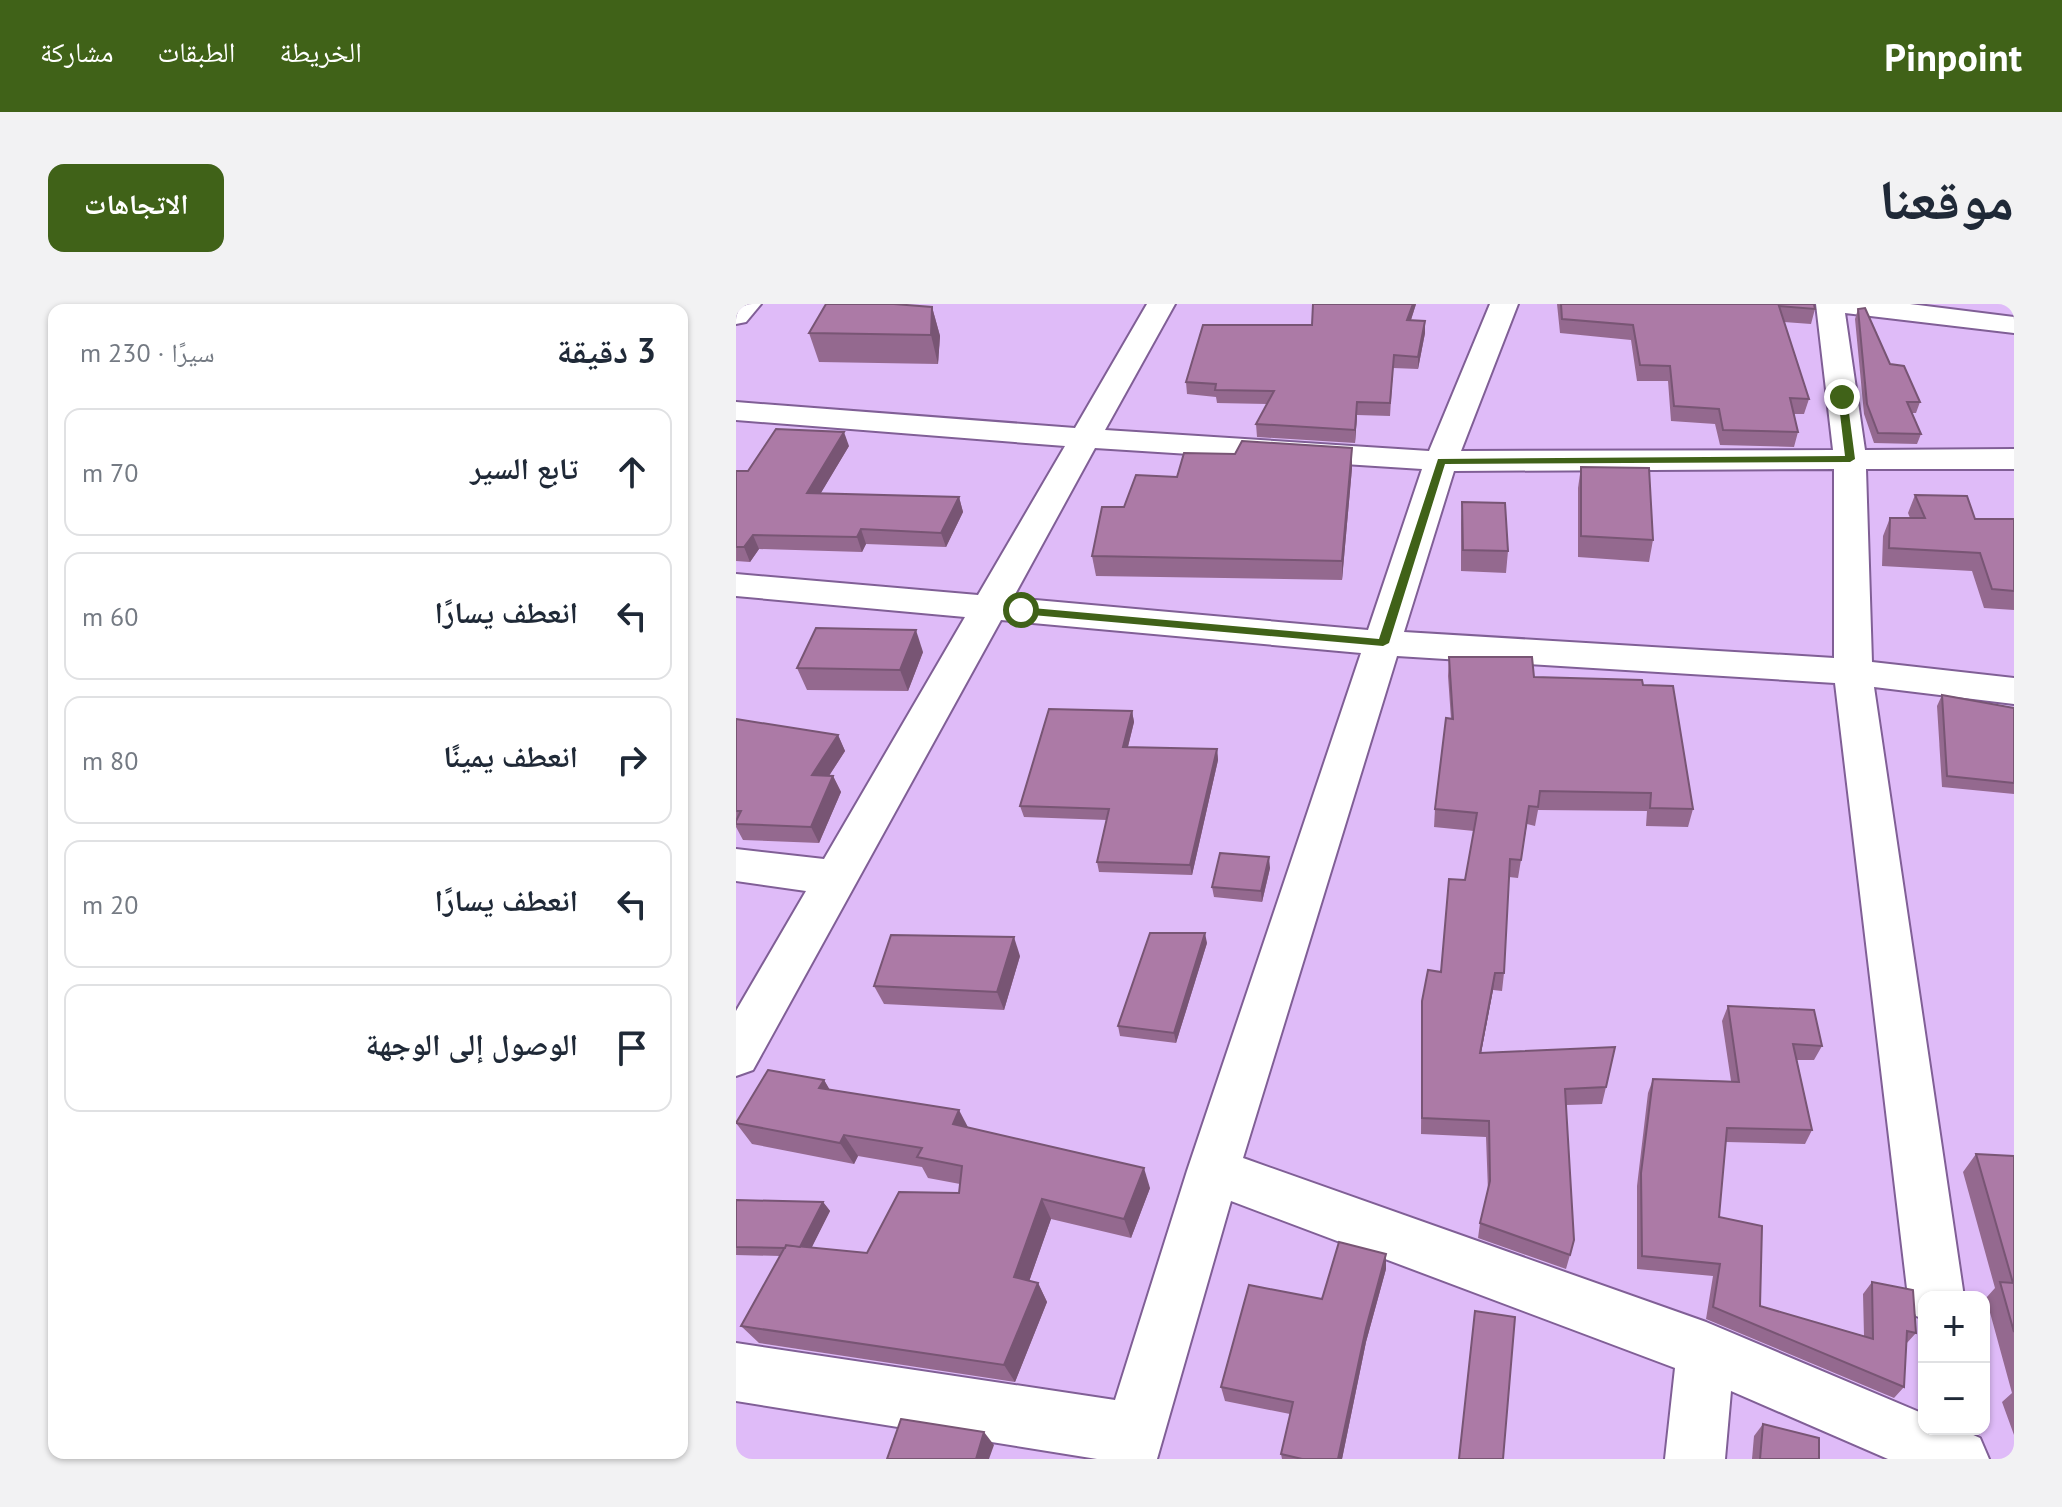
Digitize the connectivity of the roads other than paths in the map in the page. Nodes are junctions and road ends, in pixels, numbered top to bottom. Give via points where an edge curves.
1 (747, 304) edge
2 (1161, 304) edge
3 (1504, 304) edge
4 (1830, 304) edge
5 (1841, 304) edge
6 (736, 316) edge
7 (2014, 325) edge
8 (736, 411) edge
9 (1084, 438) junction
10 (1850, 459) junction
11 (2014, 459) edge
12 (1441, 461) junction
13 (736, 585) edge
14 (991, 607) junction
15 (1383, 643) junction
16 (1853, 672) junction
17 (2014, 691) edge
18 (736, 865) edge
19 (838, 878) junction
20 (736, 1055) edge
21 (1213, 1171) junction
22 (1935, 1291) edge
23 (1706, 1351) junction
24 (736, 1372) edge
25 (1955, 1435) edge
26 (1131, 1446) edge
27 (1695, 1459) edge
28 (1958, 1459) edge

1 - 6 street
2 - 9 street
3 - 12 street
4 - 10 street
5 - 7 street
8 - 9 street
9 - 12 street
9 - 14 street
10 - 11 street
10 - 12 street
10 - 16 street
12 - 15 street
13 - 14 street
14 - 15 street
14 - 19 street
15 - 16 street
15 - 21 street
16 - 17 street
16 - 22 street
18 - 19 street
19 - 20 street
21 - 23 street
21 - 26 street
23 - 27 street
23 - 28 street
24 - 26 street
25 - 28 street

